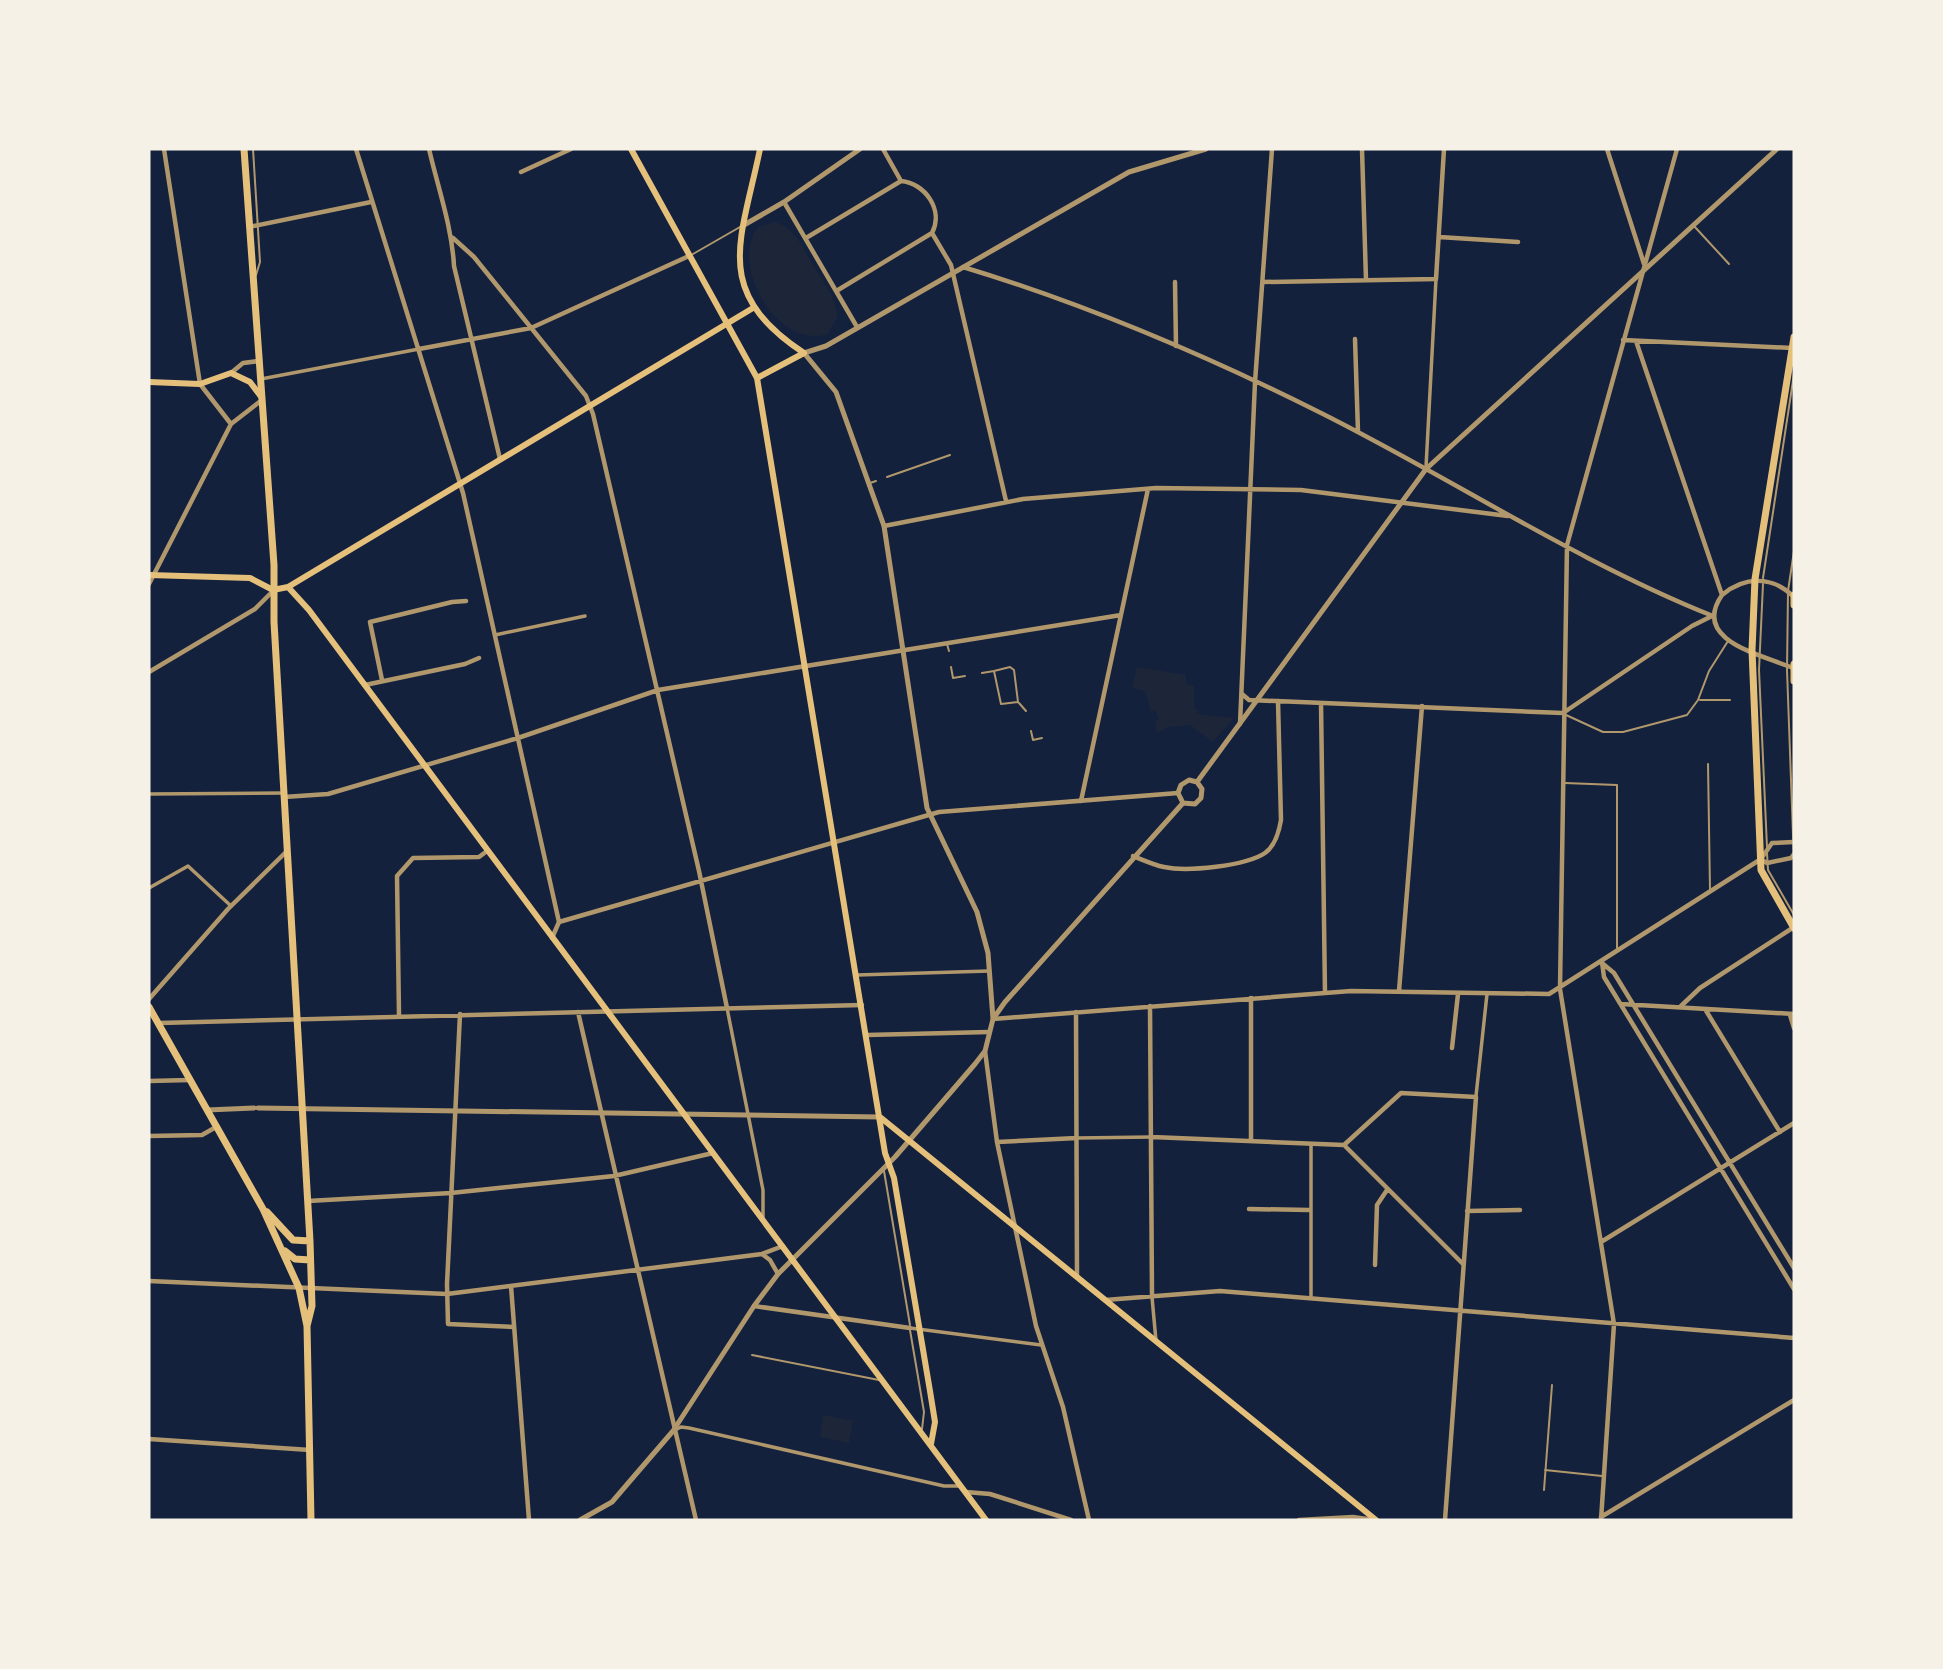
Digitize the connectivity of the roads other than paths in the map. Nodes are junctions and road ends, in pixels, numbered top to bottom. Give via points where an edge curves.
1 (164, 149) edge
2 (244, 149) edge
3 (253, 149) edge
4 (356, 149) edge
5 (429, 149) edge
6 (571, 149) edge
7 (631, 149) edge
8 (760, 149) edge
9 (860, 149) edge
10 (883, 149) edge
11 (1206, 149) edge
12 (1272, 149) edge
13 (1362, 149) edge
14 (1444, 149) edge
15 (1607, 149) edge
16 (1677, 149) edge
17 (1777, 149) edge
18 (521, 172) dead end
19 (901, 181) junction
20 (371, 202) junction
21 (784, 202) junction
22 (744, 225) junction
23 (1693, 225) junction
24 (253, 226) junction
25 (932, 233) junction
26 (1439, 237) junction
27 (453, 238) junction
28 (806, 238) junction
29 (1518, 242) dead end
30 (689, 256) junction
31 (1729, 264) dead end
32 (1644, 265) junction
33 (963, 267) junction
34 (953, 272) junction
35 (1640, 274) junction
36 (1436, 279) junction
37 (1366, 280) junction
38 (1175, 282) dead end
39 (1263, 282) junction
40 (838, 290) junction
41 (752, 308) junction
42 (725, 324) junction
43 (858, 327) junction
44 (531, 328) junction
45 (1794, 337) edge
46 (472, 339) junction
47 (1355, 339) dead end
48 (1623, 340) junction
49 (1636, 341) junction
50 (1177, 346) junction
51 (1792, 348) junction
52 (419, 349) junction
53 (804, 353) junction
54 (260, 361) junction
55 (231, 373) junction
56 (1794, 374) edge
57 (757, 378) junction
58 (261, 379) junction
59 (149, 382) edge
60 (1255, 382) junction
61 (200, 384) junction
62 (262, 399) junction
63 (590, 405) junction
64 (231, 424) junction
65 (1358, 432) junction
66 (950, 455) dead end
67 (500, 459) junction
68 (1426, 469) junction
69 (887, 477) dead end
70 (876, 481) dead end
71 (459, 484) junction
72 (869, 484) junction
73 (1251, 488) junction
74 (1148, 489) junction
75 (1006, 502) junction
76 (1405, 503) junction
77 (1512, 516) junction
78 (884, 526) junction
79 (1567, 545) junction
80 (1794, 551) edge
81 (151, 575) edge
82 (1759, 580) junction
83 (149, 584) edge
84 (288, 587) junction
85 (273, 590) junction
86 (1721, 594) junction
87 (1793, 595) edge
88 (486, 597) junction
89 (480, 598) dead end
90 (466, 601) dead end
91 (1794, 605) edge
92 (1121, 615) junction
93 (585, 616) dead end
94 (1713, 616) junction
95 (495, 635) junction
96 (1727, 642) junction
97 (947, 643) junction
98 (902, 650) junction
99 (1752, 650) junction
100 (948, 651) dead end
101 (499, 654) junction
102 (492, 656) dead end
103 (1760, 657) junction
104 (479, 658) dead end
105 (1792, 666) edge
106 (804, 667) junction
107 (951, 667) dead end
108 (994, 671) junction
109 (149, 672) edge
110 (982, 673) dead end
111 (965, 676) dead end
112 (382, 680) junction
113 (1794, 681) edge
114 (364, 685) junction
115 (658, 690) junction
116 (1241, 693) junction
117 (1260, 700) junction
118 (1699, 700) junction
119 (1730, 700) dead end
120 (1278, 701) junction
121 (1018, 702) junction
122 (1321, 703) junction
123 (1422, 706) junction
124 (1026, 711) dead end
125 (1563, 713) junction
126 (1240, 724) junction
127 (1031, 731) dead end
128 (518, 738) junction
129 (1042, 738) dead end
130 (1708, 764) dead end
131 (424, 765) junction
132 (1197, 782) junction
133 (1562, 783) junction
134 (1178, 793) junction
135 (149, 794) edge
136 (284, 795) junction
137 (1081, 801) junction
138 (1183, 803) junction
139 (930, 815) junction
140 (1794, 841) edge
141 (834, 844) junction
142 (287, 851) junction
143 (487, 851) junction
144 (1767, 851) junction
145 (1794, 855) edge
146 (1133, 856) junction
147 (1764, 861) junction
148 (1794, 862) edge
149 (701, 881) junction
150 (149, 888) edge
151 (1710, 891) junction
152 (231, 905) junction
153 (1794, 915) edge
154 (559, 922) junction
155 (1794, 927) edge
156 (552, 938) junction
157 (1617, 952) junction
158 (1602, 962) junction
159 (989, 971) junction
160 (856, 975) junction
161 (1560, 989) junction
162 (1399, 991) junction
163 (1325, 993) junction
164 (1458, 993) junction
165 (1487, 994) junction
166 (1251, 998) junction
167 (149, 999) edge
168 (1620, 1004) junction
169 (862, 1005) junction
170 (1633, 1005) junction
171 (1150, 1006) junction
172 (149, 1007) edge
173 (1680, 1007) junction
174 (727, 1008) junction
175 (1705, 1008) junction
176 (607, 1011) junction
177 (578, 1012) junction
178 (1076, 1012) junction
179 (460, 1014) junction
180 (1792, 1014) edge
181 (399, 1015) junction
182 (153, 1018) edge
183 (296, 1018) junction
184 (993, 1019) junction
185 (1794, 1028) edge
186 (989, 1032) junction
187 (867, 1035) junction
188 (1452, 1048) dead end
189 (985, 1051) junction
190 (190, 1080) junction
191 (149, 1081) edge
192 (1476, 1097) junction
193 (302, 1108) junction
194 (208, 1110) junction
195 (457, 1111) junction
196 (600, 1112) junction
197 (685, 1114) junction
198 (750, 1114) junction
199 (880, 1117) junction
200 (1794, 1123) edge
201 (217, 1127) junction
202 (1780, 1132) junction
203 (149, 1136) edge
204 (1152, 1137) junction
205 (1077, 1138) junction
206 (909, 1141) junction
207 (1251, 1141) junction
208 (997, 1142) junction
209 (1311, 1144) junction
210 (1344, 1145) junction
211 (713, 1153) junction
212 (1730, 1163) junction
213 (886, 1165) junction
214 (1720, 1169) junction
215 (614, 1176) junction
216 (1387, 1190) junction
217 (452, 1193) junction
218 (307, 1201) junction
219 (264, 1209) junction
220 (1249, 1209) dead end
221 (1309, 1210) junction
222 (1520, 1210) dead end
223 (1467, 1211) junction
224 (762, 1219) junction
225 (1015, 1230) junction
226 (275, 1235) junction
227 (310, 1241) junction
228 (1601, 1242) junction
229 (783, 1246) junction
230 (762, 1254) junction
231 (793, 1259) junction
232 (310, 1260) junction
233 (1375, 1265) dead end
234 (1464, 1265) junction
235 (1794, 1268) edge
236 (636, 1271) junction
237 (778, 1274) junction
238 (1077, 1278) junction
239 (149, 1281) edge
240 (511, 1286) junction
241 (299, 1288) junction
242 (311, 1288) junction
243 (1794, 1289) edge
244 (447, 1294) junction
245 (1152, 1295) junction
246 (1311, 1298) junction
247 (1104, 1300) junction
248 (754, 1306) junction
249 (1460, 1309) junction
250 (836, 1318) junction
251 (1614, 1324) junction
252 (307, 1326) junction
253 (513, 1327) junction
254 (910, 1328) junction
255 (919, 1329) junction
256 (1794, 1338) edge
257 (1156, 1341) junction
258 (1041, 1345) junction
259 (752, 1355) dead end
260 (884, 1381) junction
261 (1552, 1385) dead end
262 (1794, 1400) edge
263 (673, 1431) junction
264 (922, 1431) junction
265 (149, 1439) edge
266 (931, 1444) junction
267 (310, 1450) junction
268 (1545, 1470) junction
269 (1603, 1476) junction
270 (961, 1485) junction
271 (1544, 1490) dead end
272 (966, 1492) junction
273 (1599, 1519) edge
274 (312, 1520) edge
275 (529, 1520) edge
276 (580, 1520) edge
277 (696, 1520) edge
278 (986, 1520) edge
279 (1071, 1520) edge
280 (1088, 1520) edge
281 (1299, 1520) edge
282 (1375, 1520) edge
283 (1445, 1520) edge

1 - 61 street
2 - 24 main road
3 - 24 lane
4 - 20 street
5 - 27 street
6 - 18 street
7 - 30 main road
8 - 22 main road
9 - 21 street
10 - 19 street
11 - 33 street via 1129,172
12 - 39 street
13 - 37 street
14 - 26 street
15 - 32 street
16 - 32 street
17 - 23 street
19 - 25 street via 916,185 932,201 936,221
19 - 28 street
20 - 24 street
20 - 52 street
21 - 22 street
21 - 28 street
22 - 30 lane
22 - 41 main road via 738,265
23 - 31 lane
23 - 35 street
24 - 54 main road
25 - 34 street
25 - 40 street
26 - 29 street
26 - 36 street
27 - 44 street
27 - 46 street via 454,267
28 - 40 street
30 - 42 main road
30 - 44 street
32 - 35 street
33 - 34 street
33 - 50 street via 1102,313
34 - 43 street
34 - 75 street
35 - 48 street
35 - 68 street
36 - 37 street
36 - 68 street
37 - 39 street
38 - 50 street
39 - 60 street
40 - 43 street
41 - 42 main road
41 - 53 main road via 776,334
42 - 57 main road
42 - 63 main road
43 - 53 street
44 - 46 street
44 - 63 street
45 - 51 main road
46 - 52 street
46 - 67 street
47 - 65 street
48 - 49 street
48 - 79 street
49 - 51 street
49 - 86 street
50 - 60 street
51 - 82 main road
52 - 58 street
52 - 71 street
53 - 57 main road
53 - 72 street via 836,392
54 - 55 street via 243,363
54 - 58 main road
55 - 61 main road
55 - 62 main road via 250,382
56 - 82 lane
57 - 106 main road
58 - 62 main road
59 - 61 main road
60 - 65 street
60 - 73 street
61 - 64 street
62 - 64 street
62 - 85 main road
63 - 67 main road
63 - 115 street
64 - 81 street
65 - 68 street
66 - 69 lane
67 - 71 main road
68 - 76 street
68 - 77 street
70 - 72 lane
71 - 84 main road
71 - 88 street
72 - 78 street
73 - 74 street
73 - 76 street
73 - 116 street
74 - 75 street
74 - 92 street
75 - 78 street
76 - 77 street
76 - 117 street
77 - 79 street
78 - 98 street
79 - 94 street
79 - 125 street
80 - 87 lane
81 - 83 street
81 - 85 main road via 250,578
82 - 86 street
82 - 87 street via 1784,585
82 - 99 main road
82 - 103 lane
84 - 85 main road
84 - 114 main road
85 - 109 street via 255,609
85 - 136 main road
86 - 94 street
87 - 91 main road
87 - 105 lane
88 - 89 street
88 - 95 street
90 - 112 street via 370,622
92 - 97 street
92 - 137 street
93 - 95 street
94 - 96 street
94 - 125 street
95 - 101 street
96 - 99 street
96 - 118 lane via 1709,671
97 - 98 street
97 - 100 lane
98 - 106 street
98 - 139 street
99 - 103 street
99 - 147 main road
101 - 102 street
101 - 128 street
103 - 105 street
103 - 144 lane
104 - 112 street
105 - 113 main road
105 - 140 lane
106 - 115 street
106 - 141 main road
107 - 111 lane via 953,678
108 - 110 lane
108 - 121 lane via 1001,704
108 - 121 lane via 1014,670
112 - 114 street
114 - 131 main road
115 - 128 street
115 - 149 street
116 - 117 street via 1249,700
116 - 126 street
117 - 120 street
117 - 126 street
118 - 119 lane
118 - 125 lane via 1687,715 1622,732 1603,732
120 - 122 street
120 - 146 street via 1281,820 1278,836 1267,852 1252,860 1193,869 1165,867
121 - 124 lane
122 - 123 street
122 - 163 street
123 - 125 street
123 - 162 street
125 - 133 street
126 - 132 street
127 - 129 lane via 1032,740
128 - 131 street
128 - 154 street
130 - 151 lane
131 - 136 street via 328,794
131 - 143 main road
132 - 134 street via 1183,782
132 - 138 street via 1201,798 1195,804
133 - 157 lane via 1617,785
133 - 161 street
134 - 137 street
134 - 138 street
135 - 136 street
136 - 142 main road
137 - 139 street
138 - 146 street
139 - 141 street
139 - 159 street via 977,912
140 - 144 street via 1772,844
140 - 145 lane
141 - 149 street
141 - 160 main road
142 - 152 street
142 - 183 main road
143 - 156 main road
143 - 181 street via 479,857 413,858 397,876
144 - 147 street
145 - 147 street
145 - 148 lane
146 - 184 street
147 - 151 street
147 - 153 lane
147 - 155 main road via 1765,880
149 - 154 street
149 - 174 street
150 - 152 street via 188,866
151 - 157 street
152 - 167 street
154 - 156 street
155 - 173 street via 1700,988
156 - 176 main road
157 - 158 street
158 - 161 street
158 - 168 street via 1604,977
158 - 170 street via 1614,972
159 - 160 street
159 - 184 street
160 - 169 main road
161 - 165 street via 1546,995
161 - 228 street
162 - 163 street
162 - 164 street
163 - 166 street
164 - 165 street
164 - 188 street
165 - 192 street
166 - 171 street
166 - 207 street
168 - 170 street
168 - 214 street
169 - 174 street
169 - 187 main road
170 - 173 street
170 - 212 street
171 - 178 street
171 - 204 street
172 - 182 main road
173 - 175 street
174 - 176 street
174 - 198 street
175 - 180 street
175 - 202 street
176 - 177 street
176 - 197 main road
177 - 179 street
177 - 196 street
178 - 184 street
178 - 205 street
179 - 181 street
179 - 195 street
180 - 185 street
181 - 183 street
182 - 183 street
182 - 190 main road
183 - 193 main road
184 - 186 street
186 - 187 street
186 - 189 street
187 - 199 main road
189 - 206 street
189 - 208 street
190 - 191 street
190 - 194 main road
192 - 210 street via 1401,1093
192 - 223 street
193 - 194 street
193 - 195 street
193 - 218 main road
194 - 201 main road
195 - 196 street
195 - 217 street
196 - 197 street
196 - 215 street
197 - 198 street
197 - 211 main road
198 - 199 street
198 - 224 street via 765,1198
199 - 206 main road
199 - 213 main road
200 - 202 street
201 - 203 street via 202,1135
201 - 219 main road
202 - 212 street
204 - 205 street
204 - 207 street
204 - 245 street
205 - 208 street
205 - 238 street
206 - 213 street
206 - 225 main road
207 - 209 street
208 - 225 street
209 - 210 street
209 - 221 street
210 - 216 street
211 - 215 street
211 - 224 main road
212 - 214 street
212 - 235 street
213 - 231 street
213 - 254 lane
213 - 255 main road via 894,1178
214 - 228 street
214 - 243 street
215 - 217 street
215 - 236 street
216 - 233 street via 1377,1205
216 - 234 street
217 - 218 street
217 - 244 street
218 - 227 main road
219 - 226 main road
219 - 227 main road via 290,1238
220 - 221 street
221 - 246 street
222 - 223 street
223 - 234 street
224 - 229 main road
225 - 238 main road
225 - 258 street
226 - 232 main road via 290,1257
226 - 241 main road
227 - 232 main road
228 - 251 street
229 - 230 street
229 - 231 main road
230 - 236 street
230 - 237 street
231 - 237 street
231 - 250 main road
232 - 242 main road
234 - 249 street
236 - 240 street
236 - 263 street
237 - 248 street
238 - 247 main road
239 - 241 street
240 - 244 street
240 - 253 street
241 - 242 street
241 - 252 main road
242 - 244 street
242 - 252 main road
244 - 253 street via 448,1324
245 - 246 street via 1220,1291
245 - 247 street
245 - 257 street
246 - 249 street
247 - 257 main road
248 - 250 street
248 - 263 street
249 - 251 street
249 - 283 street
250 - 254 street
250 - 260 main road
251 - 256 street
251 - 269 street
252 - 267 main road
253 - 275 street
254 - 255 street
254 - 264 lane via 924,1412
255 - 258 street
255 - 266 main road via 935,1422
257 - 282 main road
258 - 280 street via 1063,1408
259 - 260 lane
260 - 264 main road
261 - 268 lane
262 - 273 street
263 - 270 street via 681,1427 944,1486
263 - 276 street via 612,1502
263 - 277 street
264 - 266 main road
265 - 267 street
266 - 270 main road
267 - 274 main road
268 - 269 lane
268 - 271 lane
269 - 273 street
270 - 272 main road
272 - 278 main road
272 - 279 street via 990,1494
281 - 282 street

